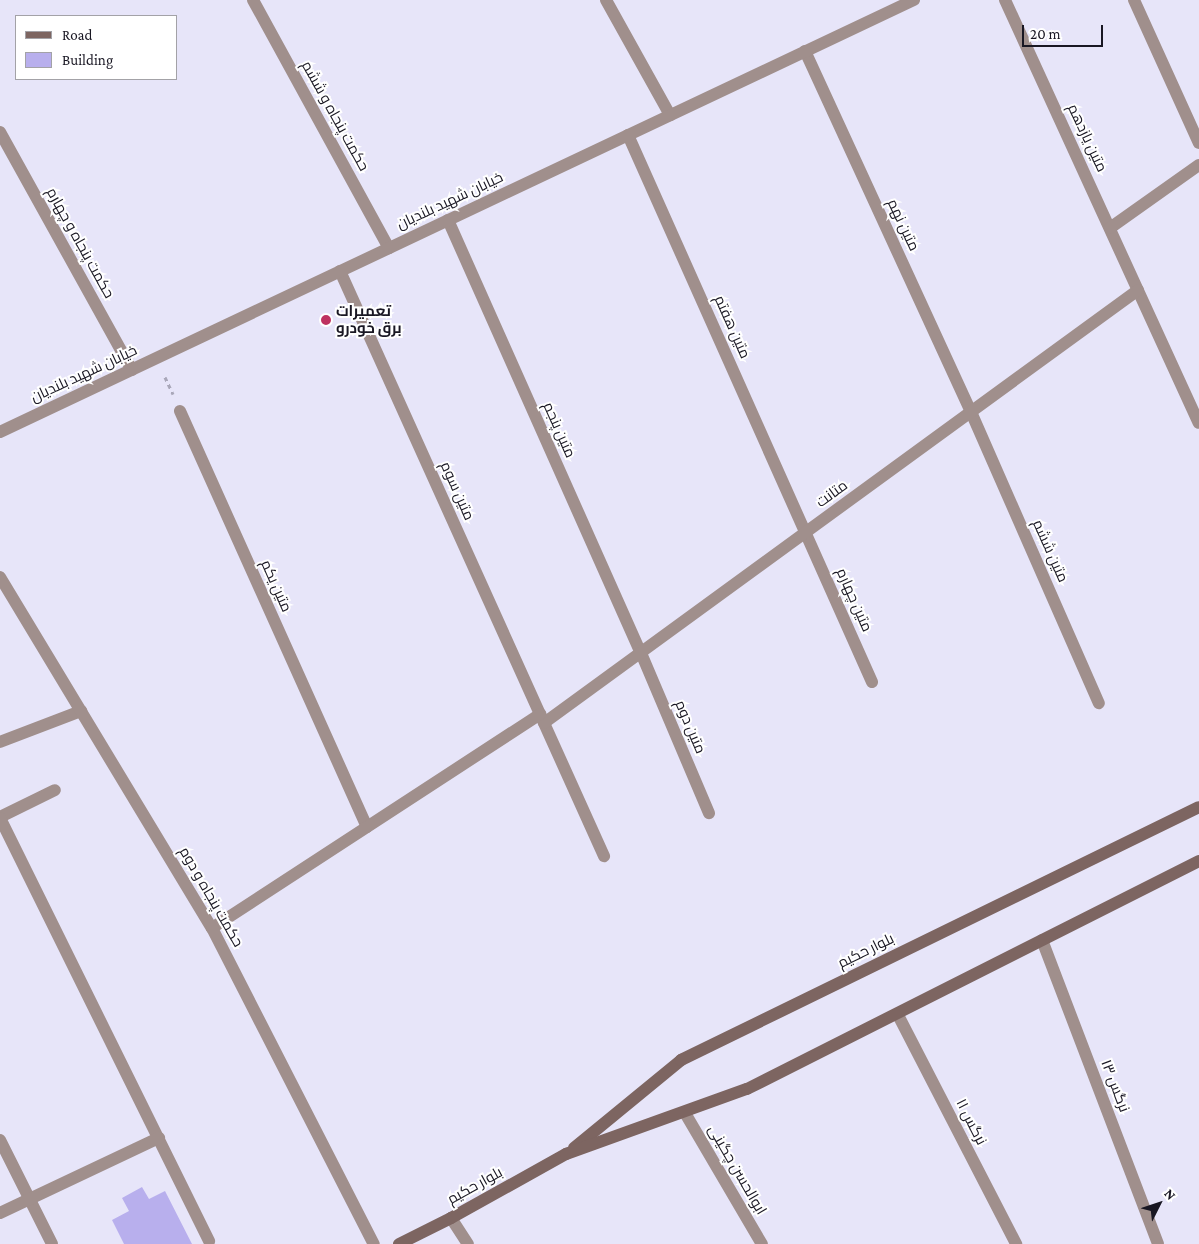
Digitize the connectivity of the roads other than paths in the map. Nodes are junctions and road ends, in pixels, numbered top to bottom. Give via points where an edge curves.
1 (253, 0) edge
2 (606, 0) edge
3 (1005, 0) edge
4 (1134, 0) edge
5 (907, 1) edge
6 (805, 52) junction
7 (670, 115) junction
8 (0, 132) edge
9 (628, 135) junction
10 (1199, 143) edge
11 (1199, 165) edge
12 (448, 220) junction
13 (1110, 228) junction
14 (389, 248) junction
15 (340, 271) junction
16 (1138, 290) junction
17 (132, 370) junction
18 (180, 411) road end
19 (971, 412) junction
20 (1199, 423) edge
21 (0, 432) edge
22 (807, 532) junction
23 (0, 578) edge
24 (641, 653) junction
25 (872, 682) dead end
26 (1098, 703) dead end
27 (81, 711) junction
28 (542, 719) junction
29 (0, 742) edge
30 (55, 790) dead end
31 (1199, 807) edge
32 (709, 813) dead end
33 (0, 818) edge
34 (367, 827) junction
35 (604, 856) dead end
36 (1199, 861) edge
37 (212, 928) junction
38 (1042, 940) junction
39 (898, 1015) junction
40 (685, 1112) junction
41 (159, 1138) junction
42 (0, 1140) edge
43 (566, 1154) junction
44 (29, 1199) junction
45 (0, 1212) edge
46 (451, 1218) junction
47 (209, 1241) dead end
48 (52, 1244) edge
49 (374, 1244) edge
50 (399, 1244) edge
51 (468, 1244) edge
52 (762, 1244) edge
53 (1016, 1244) edge
54 (1158, 1244) edge

1 - 14 street, حکمت پنجاه و ششم
2 - 7 street
3 - 13 street, متین یازدهم
4 - 10 street
5 - 6 street, خیابان شهید بلندیان
6 - 7 street, خیابان شهید بلندیان
6 - 19 street, متین نهم
7 - 9 street, خیابان شهید بلندیان
8 - 17 street, حکمت پنجاه و چهارم
9 - 12 street, خیابان شهید بلندیان
9 - 22 street, متین هفتم
11 - 13 street
12 - 14 street, خیابان شهید بلندیان
12 - 24 street, متین پنجم
13 - 16 street, متین یازدهم
14 - 15 street, خیابان شهید بلندیان
15 - 17 street, خیابان شهید بلندیان
15 - 28 street, متین سوم
16 - 19 street, متانت
16 - 20 street, متین یازدهم
17 - 21 street, خیابان شهید بلندیان
18 - 34 street, متین یکم
19 - 22 street, متانت
19 - 26 street, متین ششم
22 - 24 street, متانت
22 - 25 street, متین چهارم
23 - 27 street, حکمت پنجاه و دوم
24 - 28 street, متانت
24 - 32 street, متین دوم
27 - 29 street
27 - 37 street, حکمت پنجاه و دوم
28 - 34 street, متانت
28 - 35 street, متین سوم
30 - 33 street
31 - 43 main road, بلوار حکیم via 681,1060
33 - 41 street
34 - 37 street, متانت
36 - 38 main road, بلوار حکیم
37 - 49 street, حکمت پنجاه و دوم
38 - 39 main road, بلوار حکیم
38 - 54 street, نرگس ۱۳
39 - 40 main road, بلوار حکیم via 747,1089
39 - 53 street, نرگس ۱۱
40 - 43 main road, بلوار حکیم
40 - 52 street, ابوالحسن چگینی
41 - 44 street
41 - 47 street
42 - 44 street
43 - 46 main road, بلوار حکیم
44 - 45 street
44 - 48 street
46 - 50 main road, بلوار حکیم
46 - 51 street

